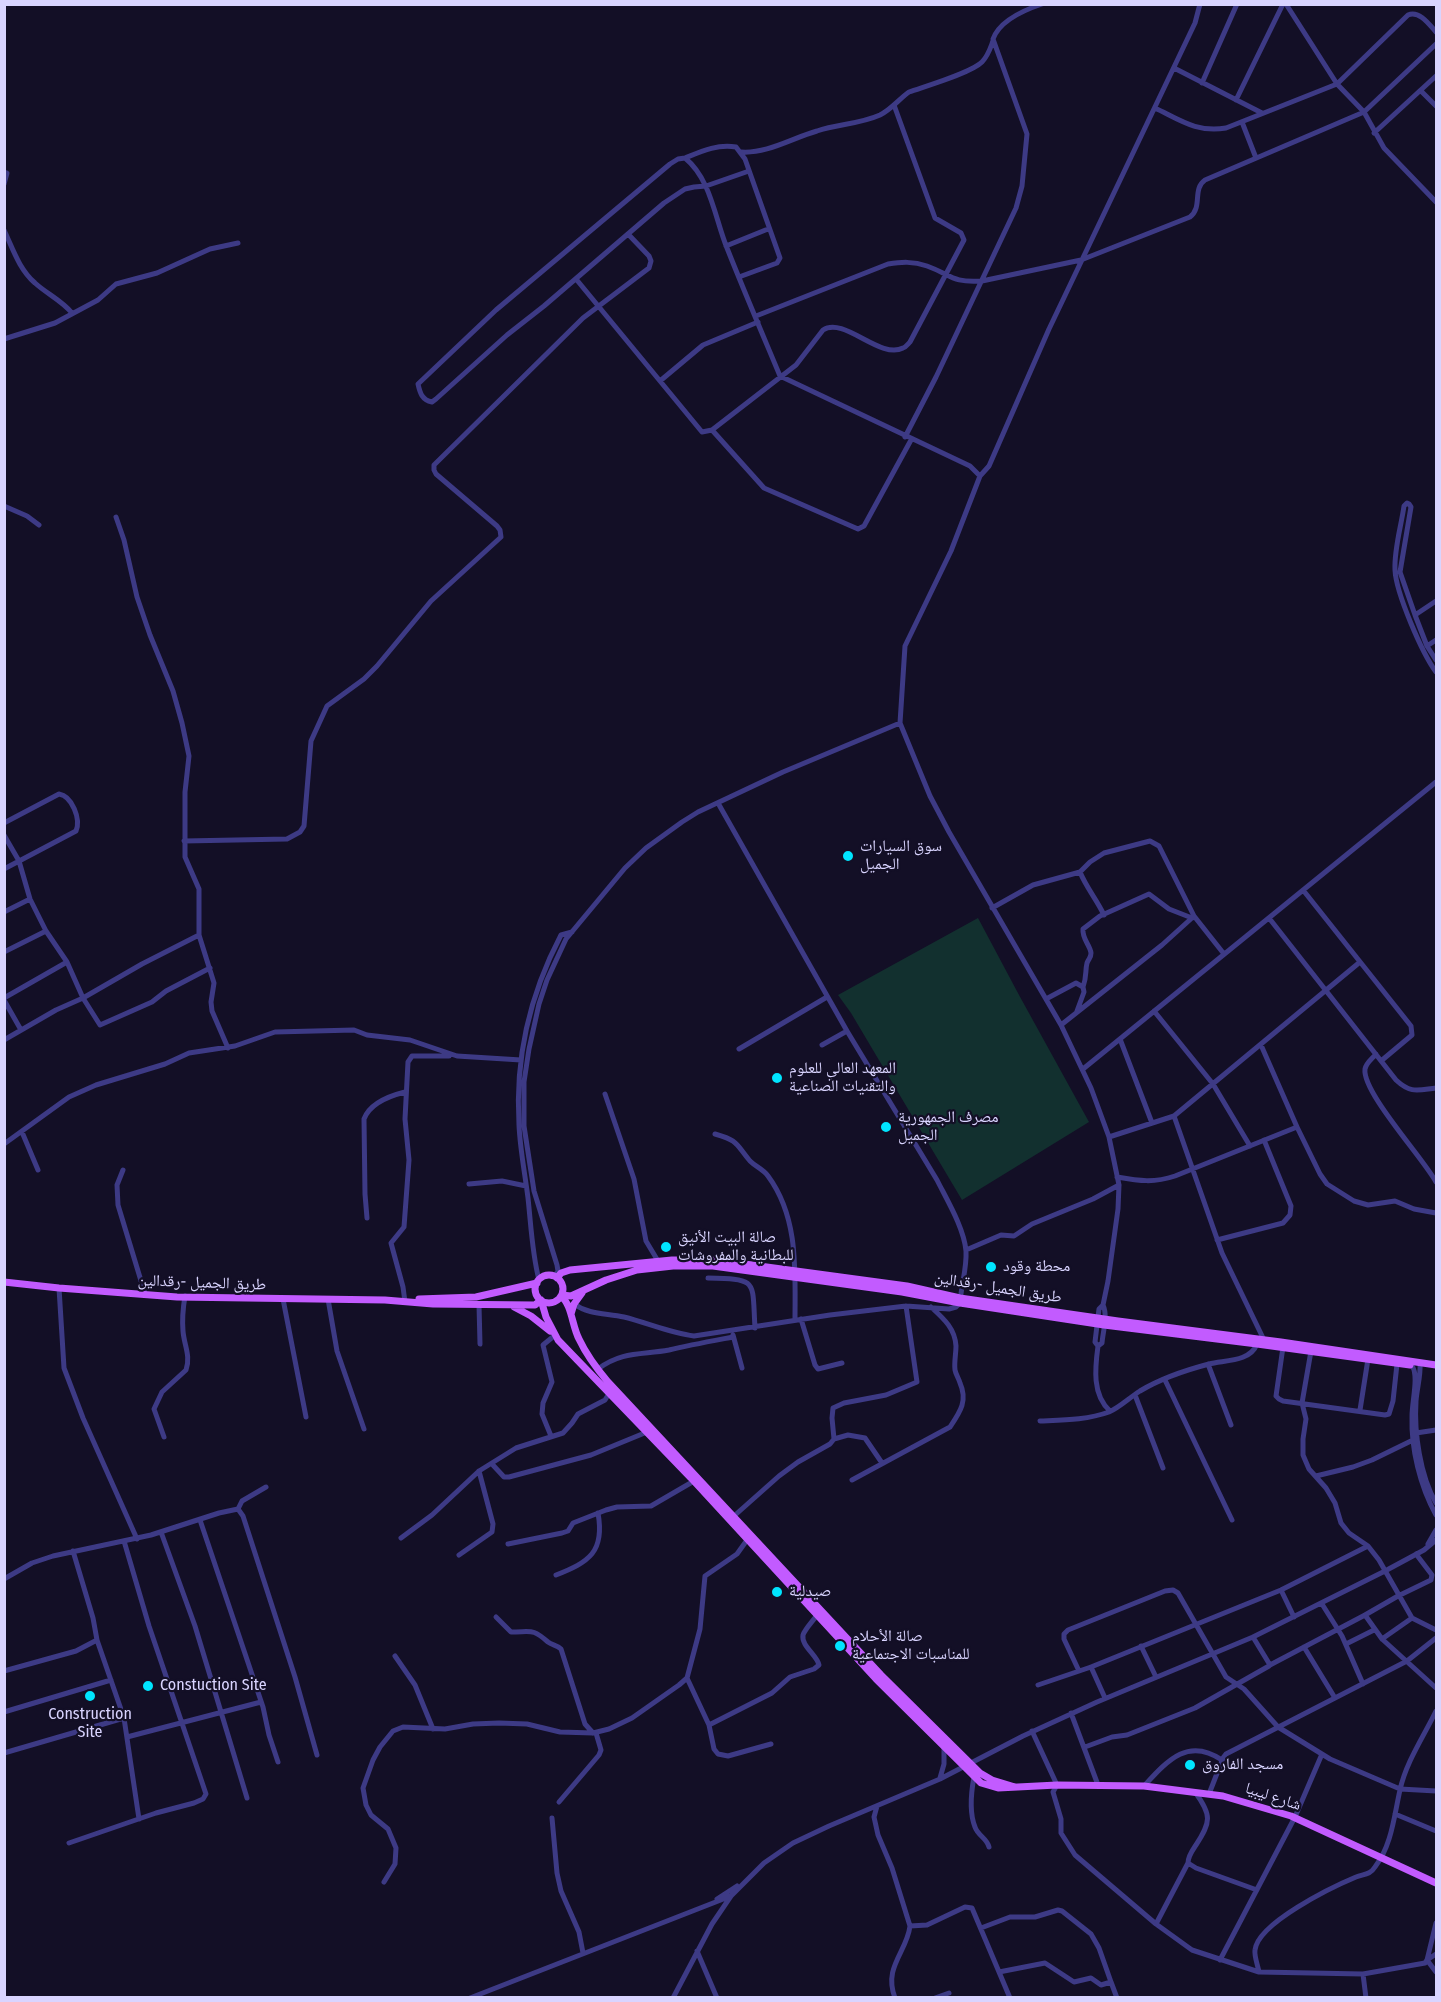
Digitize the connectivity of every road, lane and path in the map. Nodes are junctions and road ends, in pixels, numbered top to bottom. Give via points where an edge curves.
1 (1042, 4) edge
2 (1200, 4) edge
3 (1237, 4) edge
4 (1284, 4) edge
5 (1437, 32) edge
6 (993, 39) junction
7 (1437, 44) edge
8 (1174, 68) junction
9 (1437, 76) edge
10 (1202, 83) junction
11 (1337, 84) junction
12 (1421, 91) junction
13 (1236, 100) junction
14 (894, 105) junction
15 (1437, 106) edge
16 (1155, 108) junction
17 (1364, 112) junction
18 (1262, 113) junction
19 (1242, 122) junction
20 (1374, 133) junction
21 (741, 152) junction
22 (685, 158) junction
23 (1256, 158) junction
24 (749, 171) junction
25 (4, 172) edge
26 (4, 184) edge
27 (706, 186) junction
28 (1437, 202) edge
29 (768, 229) junction
30 (4, 230) edge
31 (628, 234) junction
32 (238, 243) dead end
33 (726, 246) junction
34 (1081, 260) junction
35 (945, 276) junction
36 (739, 277) junction
37 (576, 279) junction
38 (982, 281) junction
39 (599, 305) junction
40 (72, 313) junction
41 (757, 319) junction
42 (4, 339) edge
43 (780, 376) junction
44 (660, 381) junction
45 (712, 430) junction
46 (905, 437) junction
47 (911, 440) junction
48 (980, 476) junction
49 (4, 506) edge
50 (116, 518) dead end
51 (39, 525) dead end
52 (1437, 601) edge
53 (1415, 615) junction
54 (1437, 640) edge
55 (1427, 646) junction
56 (1437, 660) edge
57 (1437, 672) edge
58 (900, 723) junction
59 (1437, 782) edge
60 (717, 803) junction
61 (4, 823) edge
62 (4, 835) edge
63 (184, 841) junction
64 (19, 861) junction
65 (4, 869) edge
66 (1080, 872) junction
67 (1303, 890) junction
68 (30, 899) junction
69 (992, 908) junction
70 (4, 912) edge
71 (1104, 915) junction
72 (1193, 917) junction
73 (1269, 918) junction
74 (46, 931) junction
75 (572, 932) junction
76 (199, 935) junction
77 (4, 952) edge
78 (1224, 954) junction
79 (67, 962) junction
80 (1360, 962) junction
81 (210, 968) junction
82 (1083, 987) junction
83 (1327, 990) junction
84 (827, 997) junction
85 (83, 998) junction
86 (4, 999) edge
87 (1047, 999) junction
88 (1154, 1011) junction
89 (1076, 1013) junction
90 (1061, 1025) junction
91 (21, 1030) junction
92 (847, 1031) junction
93 (1120, 1039) junction
94 (4, 1040) edge
95 (822, 1045) dead end
96 (1261, 1045) junction
97 (228, 1048) junction
98 (739, 1049) dead end
99 (1376, 1054) junction
100 (457, 1056) junction
101 (521, 1060) junction
102 (1381, 1061) junction
103 (1083, 1069) junction
104 (1213, 1084) junction
105 (1437, 1088) edge
106 (405, 1092) junction
107 (605, 1094) dead end
108 (1173, 1116) junction
109 (1152, 1123) junction
110 (522, 1126) junction
111 (1297, 1127) junction
112 (22, 1132) junction
113 (715, 1134) dead end
114 (1109, 1137) junction
115 (1264, 1140) junction
116 (4, 1144) edge
117 (1250, 1146) junction
118 (1193, 1169) junction
119 (38, 1170) dead end
120 (123, 1170) dead end
121 (1118, 1177) junction
122 (1437, 1182) edge
123 (469, 1184) dead end
124 (1119, 1185) junction
125 (526, 1186) junction
126 (1437, 1213) edge
127 (367, 1218) dead end
128 (1217, 1240) junction
129 (966, 1250) junction
130 (658, 1261) junction
131 (795, 1274) junction
132 (556, 1277) junction
133 (708, 1278) dead end
134 (538, 1281) junction
135 (4, 1282) edge
136 (59, 1288) junction
137 (588, 1288) junction
138 (145, 1294) junction
139 (561, 1295) junction
140 (185, 1296) junction
141 (283, 1299) junction
142 (328, 1299) junction
143 (402, 1300) junction
144 (541, 1300) junction
145 (960, 1301) junction
146 (574, 1304) junction
147 (479, 1305) junction
148 (512, 1306) junction
149 (906, 1306) junction
150 (931, 1307) junction
151 (571, 1320) junction
152 (798, 1320) junction
153 (1101, 1321) junction
154 (755, 1328) junction
155 (733, 1334) junction
156 (556, 1338) junction
157 (1261, 1342) junction
158 (480, 1344) dead end
159 (1283, 1347) junction
160 (1311, 1352) junction
161 (1368, 1359) junction
162 (842, 1363) dead end
163 (1208, 1364) junction
164 (1396, 1364) junction
165 (1420, 1365) junction
166 (1412, 1366) junction
167 (1437, 1367) edge
168 (742, 1368) dead end
169 (598, 1369) junction
170 (1165, 1380) junction
171 (606, 1384) junction
172 (610, 1392) junction
173 (1135, 1395) junction
174 (1302, 1403) junction
175 (1360, 1410) junction
176 (1110, 1412) junction
177 (306, 1417) dead end
178 (1040, 1421) dead end
179 (1231, 1425) dead end
180 (364, 1429) dead end
181 (1437, 1430) edge
182 (647, 1432) junction
183 (1416, 1433) junction
184 (551, 1436) junction
185 (164, 1437) dead end
186 (834, 1439) junction
187 (1413, 1440) junction
188 (882, 1462) junction
189 (492, 1464) junction
190 (1163, 1468) dead end
191 (479, 1471) junction
192 (1316, 1476) junction
193 (852, 1480) dead end
194 (694, 1481) junction
195 (266, 1487) dead end
196 (1437, 1503) edge
197 (238, 1509) junction
198 (598, 1513) junction
199 (1437, 1515) edge
200 (734, 1516) junction
201 (200, 1520) junction
202 (1232, 1520) dead end
203 (1437, 1530) edge
204 (161, 1532) junction
205 (401, 1538) dead end
206 (137, 1539) junction
207 (747, 1540) junction
208 (1437, 1540) edge
209 (124, 1542) junction
210 (508, 1544) dead end
211 (1368, 1546) junction
212 (1424, 1550) junction
213 (73, 1551) junction
214 (1416, 1554) junction
215 (459, 1555) dead end
216 (1385, 1571) junction
217 (556, 1575) dead end
218 (4, 1580) edge
219 (1281, 1590) junction
220 (1398, 1596) junction
221 (1322, 1604) junction
222 (817, 1615) junction
223 (1365, 1615) junction
224 (496, 1617) dead end
225 (1294, 1617) junction
226 (1412, 1618) junction
227 (1197, 1624) junction
228 (1337, 1629) junction
229 (1374, 1630) junction
230 (1437, 1630) edge
231 (1253, 1637) junction
232 (1437, 1638) edge
233 (97, 1640) junction
234 (1382, 1640) junction
235 (1346, 1644) junction
236 (1141, 1646) junction
237 (1304, 1647) junction
238 (1213, 1654) junction
239 (395, 1656) dead end
240 (1407, 1660) junction
241 (1270, 1665) junction
242 (1091, 1667) junction
243 (4, 1671) edge
244 (1079, 1671) junction
245 (1156, 1677) junction
246 (687, 1678) junction
247 (111, 1680) junction
248 (1363, 1684) junction
249 (1038, 1685) dead end
250 (1239, 1685) junction
251 (1437, 1688) edge
252 (1105, 1698) junction
253 (1335, 1698) junction
254 (261, 1702) junction
255 (1437, 1711) edge
256 (4, 1712) edge
257 (222, 1713) junction
258 (1071, 1713) junction
259 (124, 1718) junction
260 (182, 1722) junction
261 (709, 1725) junction
262 (1278, 1727) junction
263 (433, 1729) junction
264 (1032, 1731) junction
265 (595, 1733) junction
266 (127, 1737) junction
267 (771, 1744) dead end
268 (944, 1747) junction
269 (1085, 1747) junction
270 (4, 1753) edge
271 (1322, 1754) junction
272 (317, 1755) dead end
273 (1222, 1760) junction
274 (278, 1762) dead end
275 (967, 1765) junction
276 (974, 1777) junction
277 (940, 1779) junction
278 (1057, 1785) junction
279 (1098, 1785) junction
280 (1144, 1786) junction
281 (1018, 1787) junction
282 (1400, 1789) junction
283 (1437, 1791) edge
284 (1195, 1792) junction
285 (1209, 1794) junction
286 (247, 1798) dead end
287 (559, 1802) dead end
288 (877, 1806) junction
289 (1395, 1814) junction
290 (1295, 1817) junction
291 (552, 1818) dead end
292 (139, 1819) junction
293 (1437, 1831) edge
294 (69, 1843) dead end
295 (989, 1847) dead end
296 (1382, 1857) junction
297 (1188, 1863) junction
298 (384, 1882) dead end
299 (1437, 1883) edge
300 (742, 1884) junction
301 (1257, 1890) junction
302 (731, 1896) junction
303 (713, 1902) junction
304 (1437, 1923) edge
305 (1156, 1924) junction
306 (910, 1926) junction
307 (981, 1928) junction
308 (697, 1951) junction
309 (583, 1953) junction
310 (1437, 1954) edge
311 (1220, 1960) junction
312 (1427, 1960) junction
313 (999, 1972) junction
314 (1259, 1972) junction
315 (1437, 1972) edge
316 (1363, 1974) junction
317 (1111, 1982) junction
318 (949, 1994) dead end
319 (482, 1995) edge
320 (470, 1998) edge
321 (673, 1998) edge
322 (717, 1998) edge
323 (895, 1998) edge
324 (935, 1998) edge
325 (1010, 1998) edge
326 (1117, 1998) edge
327 (1366, 1998) edge

1 - 6 street via 1005,24
2 - 8 street
3 - 10 street
4 - 11 street
4 - 13 street
5 - 11 street via 1418,14 1408,15
6 - 14 street via 979,65 909,92
6 - 38 street via 1022,115 1027,149 1016,208
7 - 17 street
8 - 10 street
8 - 16 street
9 - 12 street
10 - 13 street
11 - 17 street
11 - 18 street
12 - 15 street
12 - 20 street
13 - 18 street
14 - 21 street via 862,122 816,131 757,152
14 - 35 street via 935,218 961,233 964,240
16 - 19 street via 1211,131
16 - 34 street
17 - 20 street
17 - 23 street
18 - 19 street
19 - 23 street
20 - 28 street
21 - 22 street via 725,145
21 - 24 street
22 - 27 street via 695,166
22 - 37 street via 670,164 496,310 418,384 420,394 432,402
23 - 34 street via 1200,183 1197,208 1190,217
24 - 27 street
24 - 29 street
25 - 26 street
27 - 31 street via 685,189
27 - 33 street
29 - 33 street
29 - 36 street via 780,254 777,263
30 - 40 street via 20,266 35,284
31 - 37 street
31 - 39 street via 649,256 649,268
32 - 40 street via 210,249 158,273 116,284 98,300
33 - 36 street
34 - 38 street
34 - 48 street via 989,466
35 - 38 street
35 - 41 street via 927,266 888,264
35 - 43 street via 910,342 903,348 894,350 839,328 827,328 796,365
36 - 41 street
37 - 39 street
38 - 46 street
39 - 44 street
39 - 63 street via 434,465 436,474 497,526 501,537 431,602 378,666 327,706 311,741 304,826 300,832 287,839
40 - 42 street via 55,323
41 - 43 street
41 - 44 street via 703,345
43 - 45 street
43 - 46 street
44 - 45 street via 698,429
45 - 47 street via 769,492 858,529 864,525
46 - 47 street
47 - 48 street via 970,466
48 - 58 street via 951,551 905,646
49 - 51 street
50 - 63 street via 137,597 172,691 189,756
52 - 53 street
53 - 55 street
53 - 57 street via 1400,572 1411,507 1407,503 1395,574 1421,647
54 - 55 street
55 - 56 street
58 - 60 street
58 - 69 street via 930,796
59 - 67 street
60 - 75 street via 646,848
60 - 84 street
61 - 64 street via 59,794 68,799 78,820 76,831
62 - 64 street
63 - 76 street via 186,863 200,894
64 - 65 street
64 - 68 street
66 - 69 street via 1033,885
66 - 71 street
66 - 72 street via 1104,853 1155,842
67 - 73 street
67 - 80 street
68 - 70 street
68 - 74 street
69 - 87 street
71 - 72 street via 1149,894 1169,909
71 - 82 street via 1083,929 1091,957
72 - 78 street
72 - 89 street
73 - 78 street
73 - 83 street
74 - 77 street
74 - 79 street
75 - 101 street via 561,935 541,978 526,1026
75 - 110 street via 547,980 533,1027
76 - 81 street
76 - 85 street
78 - 88 street
79 - 85 street
79 - 86 street
80 - 83 street
80 - 102 street via 1412,1030 1412,1035
81 - 85 street via 144,1006 100,1025
81 - 97 street via 214,983 212,1011
82 - 87 street via 1076,983
82 - 89 street
83 - 96 street
83 - 99 street
84 - 92 street
84 - 98 street
85 - 91 street
86 - 91 street
87 - 90 street
88 - 93 street
88 - 104 street
89 - 90 street
90 - 103 street
91 - 94 street
92 - 95 street
92 - 129 street via 937,1180
93 - 103 street
93 - 109 street
96 - 104 street
96 - 111 street
97 - 100 street via 275,1032 348,1029 410,1041
97 - 112 street via 189,1053 96,1085 69,1097
99 - 102 street
99 - 122 street via 1365,1068 1376,1098
100 - 101 street
100 - 106 street via 410,1057
101 - 110 street via 518,1087
102 - 105 street via 1404,1088
103 - 114 street
104 - 108 street
104 - 117 street
106 - 127 street via 374,1105 364,1119
106 - 143 street via 409,1160 404,1227 391,1243
107 - 130 street via 634,1179 646,1241
108 - 109 street
108 - 118 street
109 - 114 street
110 - 125 street
110 - 132 street via 534,1191 557,1266
111 - 115 street
111 - 126 street via 1320,1174 1336,1191 1368,1205 1395,1201
112 - 116 street
112 - 119 street
113 - 131 street via 732,1139 769,1177 792,1235
114 - 121 street
115 - 117 street
115 - 128 street via 1292,1206 1290,1215 1271,1227
117 - 118 street
118 - 121 street via 1159,1182
118 - 128 street
120 - 138 street via 117,1185 118,1205
121 - 124 street
123 - 125 street via 502,1181
124 - 129 street via 1014,1236 1000,1235
124 - 153 street via 1117,1226 1103,1305 1106,1310
125 - 134 street
128 - 157 street
129 - 145 street
130 - 131 main road, طريق الجميل -رقدالين via 715,1260
130 - 132 main road, طريق الجميل -رقدالين via 566,1270
131 - 137 main road, طريق الجميل -رقدالين via 674,1266 637,1270
131 - 145 main road, طريق الجميل -رقدالين via 907,1286
131 - 152 street
132 - 134 main road via 547,1275
132 - 139 main road via 562,1285
133 - 154 street via 737,1278 750,1284
134 - 143 main road via 476,1297
134 - 144 main road via 536,1293
135 - 136 main road, طريق الجميل -رقدالين
136 - 138 main road, طريق الجميل -رقدالين
136 - 206 street via 64,1368
137 - 139 main road, طريق الجميل -رقدالين via 571,1296
137 - 146 main road
138 - 140 main road, طريق الجميل -رقدالين
139 - 144 main road via 552,1302
139 - 151 main road
140 - 141 main road, طريق الجميل -رقدالين
140 - 185 street via 183,1332 188,1365 162,1392 154,1409
141 - 142 main road, طريق الجميل -رقدالين
141 - 177 street
142 - 143 main road, طريق الجميل -رقدالين
142 - 180 street via 337,1351
143 - 147 main road
144 - 148 main road via 533,1306
144 - 156 main road
145 - 150 street via 949,1309
145 - 153 main road, طريق الجميل -رقدالين
146 - 151 main road
146 - 155 street via 587,1311 622,1316 684,1335
147 - 148 main road
147 - 158 street
148 - 156 main road via 537,1320
149 - 150 street
149 - 152 street
149 - 186 street via 917,1382 886,1395 833,1408
150 - 188 street via 953,1332 955,1372 964,1401 960,1414 950,1427
151 - 169 main road
152 - 154 street
152 - 162 street via 818,1369
153 - 157 main road, طريق الجميل -رقدالين
153 - 176 street via 1095,1342 1098,1398
154 - 155 street
155 - 168 street
155 - 169 street via 668,1350 623,1355
156 - 171 main road
156 - 184 street via 543,1345 552,1382 542,1414
157 - 159 main road, طريق الجميل -رقدالين
157 - 163 street via 1240,1359
157 - 165 main road, طريق الجميل -رقدالين
159 - 160 main road, طريق الجميل -رقدالين
159 - 174 street via 1276,1396
160 - 161 main road, طريق الجميل -رقدالين
160 - 174 street
161 - 164 main road, طريق الجميل -رقدالين
161 - 175 street
163 - 170 street
163 - 179 street
164 - 166 main road, طريق الجميل -رقدالين
164 - 175 street via 1389,1414
165 - 166 main road, طريق الجميل -رقدالين
165 - 167 main road, طريق الجميل -رقدالين
165 - 183 street
166 - 187 street via 1416,1375
169 - 171 main road
170 - 173 street
170 - 202 street
171 - 172 main road
171 - 200 main road
172 - 182 main road
172 - 184 street via 605,1400 578,1414 563,1433
173 - 176 street
173 - 190 street
174 - 175 street
174 - 192 street via 1306,1419 1303,1455
176 - 178 street
181 - 183 street
182 - 189 street via 591,1455 509,1477 504,1477
182 - 194 main road
183 - 196 street via 1423,1468
184 - 189 street via 516,1448
186 - 188 street via 848,1435 865,1438
186 - 200 street via 779,1476
187 - 192 street via 1363,1463
187 - 199 street via 1419,1470
188 - 193 street
189 - 191 street
191 - 205 street
191 - 215 street via 492,1532
192 - 211 street via 1335,1503 1341,1523
194 - 198 street via 651,1506 617,1507
194 - 207 main road
195 - 197 street via 242,1501
197 - 201 street
197 - 272 street
198 - 210 street via 573,1523 568,1531
198 - 217 street via 600,1539 591,1556
200 - 275 main road
201 - 204 street
201 - 254 street
203 - 212 street
204 - 206 street
204 - 257 street
206 - 209 street
207 - 222 main road
207 - 246 street via 737,1554 705,1576 700,1629
208 - 212 street
209 - 213 street
209 - 260 street
211 - 216 street
211 - 219 street
212 - 214 street
213 - 218 street via 39,1560
213 - 233 street
214 - 216 street
214 - 220 street via 1431,1580
216 - 220 street
216 - 221 street
219 - 225 street
219 - 227 street
220 - 223 street
220 - 226 street
221 - 225 street
221 - 228 street
222 - 261 street via 803,1640 819,1665 790,1677 772,1693
222 - 268 main road
223 - 228 street
223 - 229 street
224 - 265 street via 511,1632 540,1634 558,1646 585,1724
225 - 231 street
226 - 230 street
226 - 234 street
227 - 236 street
227 - 238 street
227 - 244 street via 1178,1593 1165,1591 1068,1630 1064,1639
228 - 235 street
228 - 237 street
229 - 234 street
229 - 235 street
231 - 238 street
231 - 241 street
232 - 240 street
233 - 243 street via 76,1651
233 - 247 street
234 - 240 street
235 - 248 street
236 - 242 street
236 - 245 street
237 - 241 street
237 - 253 street
238 - 245 street
238 - 250 street via 1227,1677
239 - 263 street via 413,1680
240 - 248 street
240 - 251 street
241 - 250 street
242 - 244 street
242 - 252 street
244 - 249 street
245 - 252 street
246 - 261 street
246 - 265 street via 632,1718
247 - 256 street
247 - 259 street
248 - 253 street
250 - 262 street
250 - 269 street via 1195,1708
252 - 258 street
253 - 262 street
254 - 257 street
254 - 274 street
255 - 282 street
257 - 260 street
257 - 286 street
258 - 264 street
258 - 269 street
259 - 266 street
259 - 270 street
260 - 266 street
260 - 292 street via 206,1794 194,1803
261 - 267 street via 714,1749 721,1755
262 - 271 street
262 - 273 street via 1226,1754
263 - 265 street via 499,1723
263 - 298 street via 403,1727 393,1731 380,1747 366,1778 366,1805 373,1818 388,1829 396,1848 395,1864
264 - 275 street
264 - 278 street
265 - 287 street via 599,1755
266 - 292 street
268 - 275 main road
268 - 277 street
269 - 279 street
271 - 282 street
271 - 290 street
273 - 280 street via 1210,1752 1190,1750 1157,1772
273 - 285 street
275 - 276 main road
275 - 277 street
275 - 281 main road via 986,1778
276 - 281 main road via 990,1787
276 - 295 street via 971,1797 975,1828
277 - 288 street
278 - 279 main road, شارع ليبيا
278 - 281 main road, شارع ليبيا
278 - 305 street via 1053,1792 1061,1818 1060,1830 1069,1847
279 - 280 main road, شارع ليبيا
280 - 284 main road, شارع ليبيا
282 - 283 street
282 - 289 street
284 - 285 main road, شارع ليبيا
284 - 297 street via 1206,1808 1207,1825
285 - 290 main road, شارع ليبيا
288 - 300 street via 793,1843
288 - 306 street via 874,1817 878,1835
289 - 293 street
289 - 296 street
290 - 296 main road, شارع ليبيا
290 - 301 street
291 - 309 street via 561,1891 579,1932
292 - 294 street
296 - 299 main road, شارع ليبيا
296 - 314 street via 1368,1875 1301,1905 1263,1934 1255,1950
297 - 301 street
297 - 305 street
300 - 302 street
300 - 303 street
301 - 311 street
302 - 303 street
302 - 308 street
303 - 309 street
304 - 312 street
305 - 311 street via 1192,1950
306 - 307 street via 927,1925 970,1906
306 - 323 street via 892,1975
307 - 313 street
307 - 317 street via 1010,1917 1062,1911 1091,1934
308 - 321 street
308 - 322 street
309 - 319 street
310 - 312 street
311 - 314 street
312 - 315 street
312 - 316 street
313 - 317 street via 1045,1962 1074,1982 1091,1978 1101,1985
313 - 325 street
314 - 316 street
316 - 327 street
317 - 326 street
318 - 324 street
319 - 320 street

